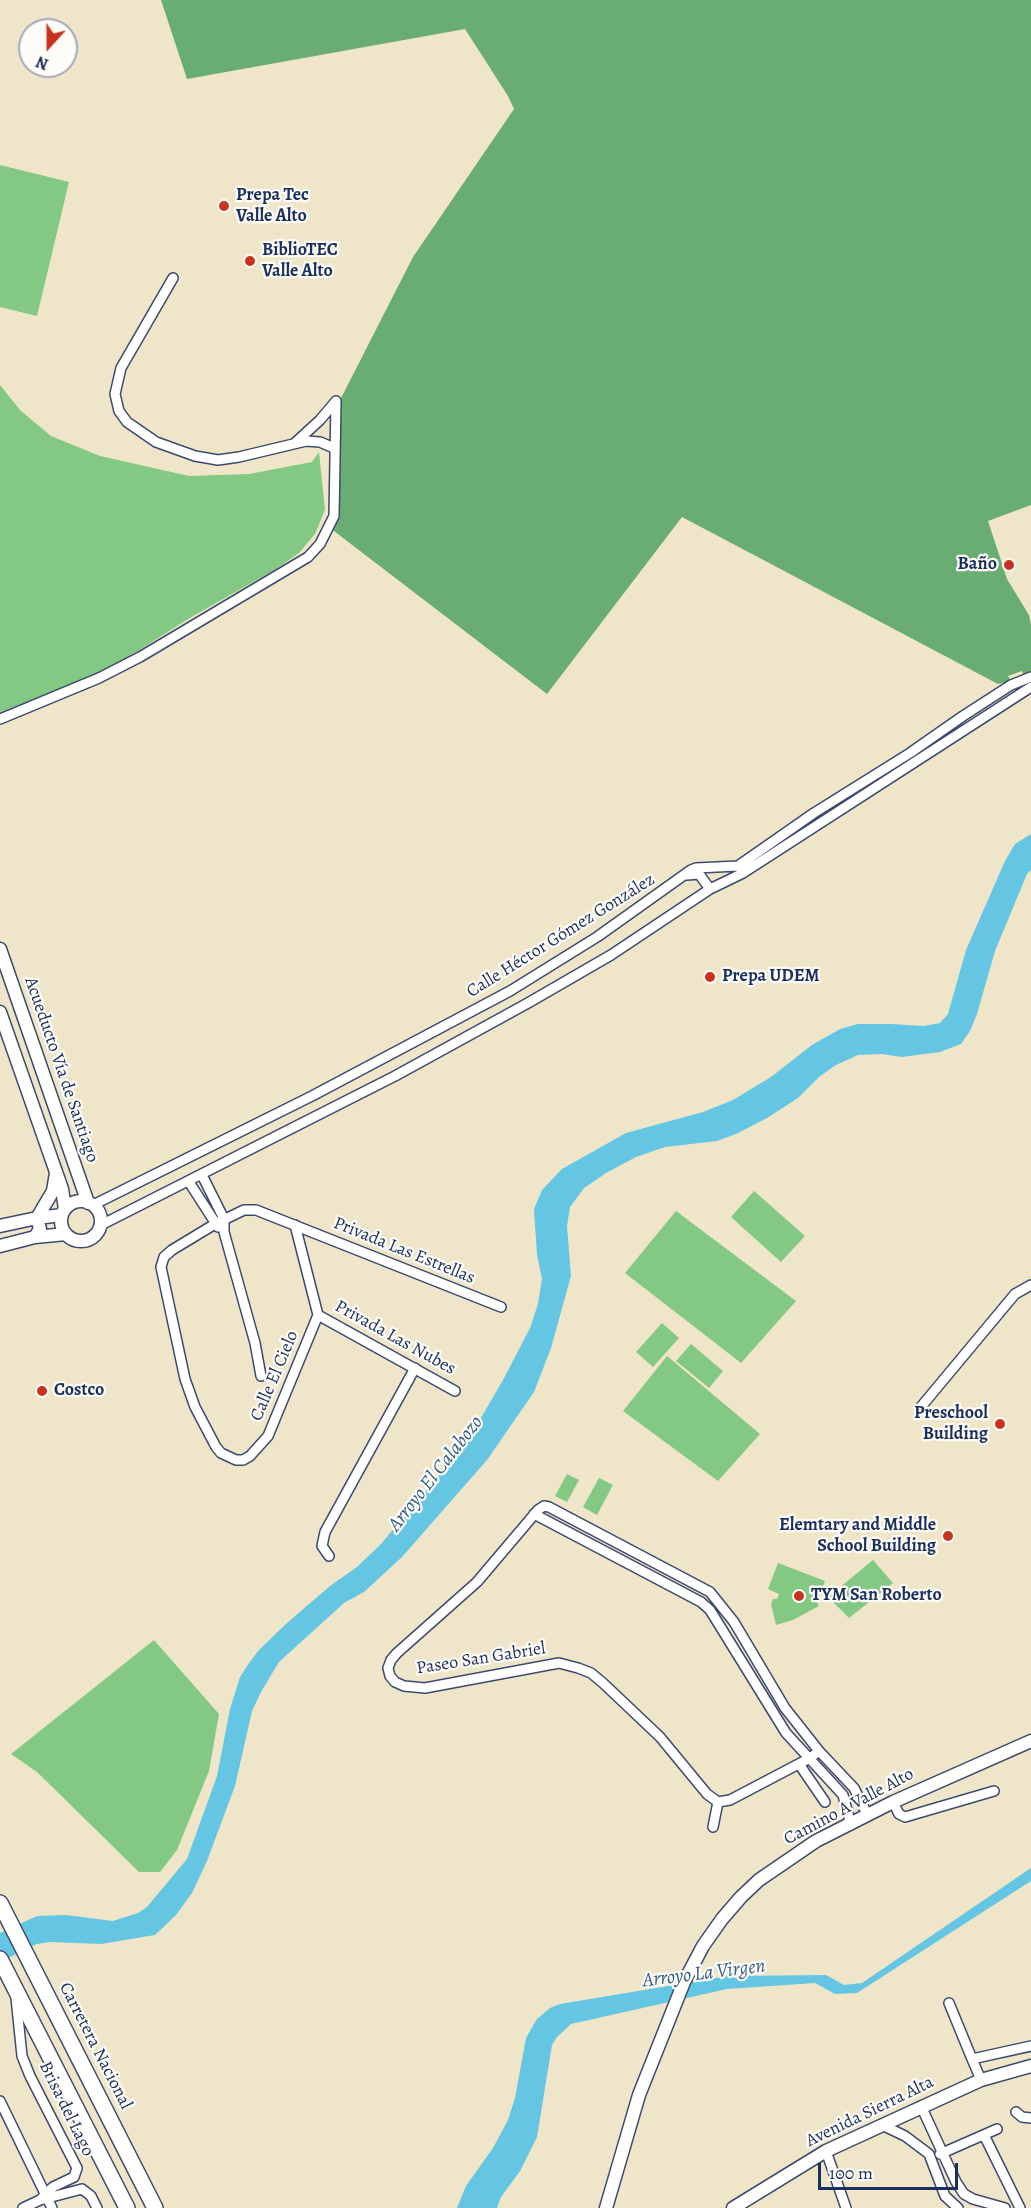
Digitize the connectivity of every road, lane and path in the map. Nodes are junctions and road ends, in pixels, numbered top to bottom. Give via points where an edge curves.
1 (173, 278) dead end
2 (294, 444) junction
3 (334, 448) junction
4 (1031, 677) edge
5 (1031, 687) edge
6 (963, 716) junction
7 (0, 719) edge
8 (970, 726) junction
9 (741, 869) junction
10 (683, 877) junction
11 (710, 889) junction
12 (0, 949) edge
13 (0, 1012) edge
14 (312, 1096) junction
15 (322, 1111) junction
16 (56, 1171) junction
17 (202, 1175) junction
18 (189, 1182) junction
19 (214, 1201) junction
20 (90, 1204) junction
21 (204, 1207) junction
22 (64, 1212) junction
23 (37, 1218) junction
24 (224, 1219) junction
25 (215, 1224) junction
26 (101, 1225) junction
27 (295, 1225) junction
28 (0, 1226) edge
29 (224, 1232) junction
30 (66, 1234) junction
31 (35, 1237) junction
32 (0, 1246) edge
33 (1031, 1285) edge
34 (501, 1307) dead end
35 (318, 1315) junction
36 (415, 1368) junction
37 (261, 1376) dead end
38 (455, 1391) dead end
39 (920, 1408) dead end
40 (534, 1514) junction
41 (631, 1551) junction
42 (329, 1556) dead end
43 (625, 1562) junction
44 (710, 1592) junction
45 (701, 1602) junction
46 (767, 1677) junction
47 (756, 1683) junction
48 (1031, 1741) edge
49 (819, 1751) junction
50 (810, 1758) junction
51 (799, 1764) junction
52 (854, 1788) junction
53 (994, 1791) dead end
54 (843, 1795) junction
55 (718, 1802) junction
56 (825, 1802) dead end
57 (893, 1802) junction
58 (868, 1816) junction
59 (851, 1825) junction
60 (713, 1827) dead end
61 (1, 1906) edge
62 (7, 1973) edge
63 (949, 2003) dead end
64 (1031, 2046) edge
65 (972, 2059) junction
66 (1031, 2066) edge
67 (981, 2080) junction
68 (0, 2101) edge
69 (921, 2106) junction
70 (882, 2125) junction
71 (997, 2129) dead end
72 (984, 2135) junction
73 (826, 2151) junction
74 (943, 2153) junction
75 (932, 2158) junction
76 (77, 2168) junction
77 (87, 2191) junction
78 (47, 2200) edge
79 (972, 2204) edge
80 (23, 2208) edge
81 (97, 2208) edge
82 (127, 2208) edge
83 (155, 2208) edge
84 (606, 2208) edge
85 (733, 2208) edge
86 (846, 2208) edge
87 (958, 2208) edge
88 (1005, 2208) edge
89 (1020, 2208) edge

1 - 2 street via 122,368 115,394 127,422 156,442 218,460
2 - 3 street via 320,442
2 - 3 street via 336,401
3 - 7 street via 334,516 320,544 308,557 140,657
4 - 6 street, Calle Héctor Gómez González via 1011,684
5 - 8 street, Calle Héctor Gómez González
6 - 8 street
6 - 9 street, Calle Héctor Gómez González via 813,813
8 - 9 street, Calle Héctor Gómez González
9 - 10 street, Calle Héctor Gómez González via 696,868
9 - 11 street, Calle Héctor Gómez González
10 - 11 street via 699,874
10 - 14 street, Calle Héctor Gómez González via 510,991
11 - 15 street, Calle Héctor Gómez González via 611,955 528,1003
12 - 20 street, Acueducto Vía de Santiago
13 - 16 street, Acueducto Vía de Santiago
14 - 15 street
14 - 20 street, Calle Héctor Gómez González
15 - 17 street, Calle Héctor Gómez González
16 - 22 street, Acueducto Vía de Santiago
16 - 23 street via 53,1191
17 - 18 street, Calle Héctor Gómez González
17 - 19 street
18 - 21 street
18 - 26 street, Calle Héctor Gómez González
19 - 21 street
19 - 24 street
20 - 22 street via 75,1202
20 - 26 street via 101,1218
21 - 25 street
22 - 23 street
22 - 30 street
23 - 28 street
23 - 31 street via 40,1228
24 - 25 street, Calle El Cielo
24 - 27 street, Calle El Cielo via 250,1209
24 - 29 street
25 - 29 street
25 - 35 street, Calle El Cielo via 172,1250 164,1257 161,1268 185,1379 195,1407 221,1453 243,1460 268,1436
26 - 30 street via 96,1235 84,1241
27 - 34 street, Privada Las Estrellas
27 - 35 street, Calle El Cielo
29 - 37 street
30 - 31 street
31 - 32 street
33 - 39 street via 1015,1294
35 - 36 street, Privada Las Nubes
36 - 38 street, Privada Las Nubes
36 - 42 street via 326,1532 322,1546
40 - 41 street via 544,1506 549,1507
40 - 43 street
40 - 55 street, Paseo San Gabriel via 477,1582 391,1660 390,1676 404,1686 425,1688 559,1664 578,1668 591,1673 612,1691
41 - 43 street
41 - 44 street
43 - 45 street
44 - 45 street
44 - 46 street via 734,1622
45 - 47 street via 721,1625
46 - 47 street
46 - 49 street via 785,1708
47 - 50 street via 786,1733
48 - 57 street, Camino A Valle Alto
49 - 50 street
49 - 52 street
50 - 51 street
50 - 54 street
51 - 55 street via 730,1800
51 - 56 street
52 - 54 street
52 - 58 street
53 - 57 street via 905,1817
54 - 59 street
55 - 60 street
57 - 58 street, Camino A Valle Alto
58 - 59 street, Camino A Valle Alto
59 - 84 street, Camino A Valle Alto via 800,1850 759,1880 703,1946 684,1982 639,2095
61 - 83 highway, Carretera Nacional
62 - 76 street, Brisa del Lago via 22,2056
62 - 82 highway
63 - 65 street
64 - 65 street
65 - 67 street
66 - 67 street, Avenida Sierra Alta
67 - 69 street, Avenida Sierra Alta
68 - 78 street
69 - 70 street, Avenida Sierra Alta
69 - 74 street
70 - 73 street, Avenida Sierra Alta
70 - 75 street via 910,2139
71 - 72 street
72 - 74 street
72 - 89 street
73 - 85 street, Avenida Sierra Alta
73 - 86 street
74 - 75 street
74 - 79 street via 959,2189
75 - 87 street via 945,2196
76 - 77 street
76 - 78 street, Brisa del Lago via 74,2177
77 - 78 street via 76,2189
77 - 81 street
78 - 80 street
79 - 88 street

